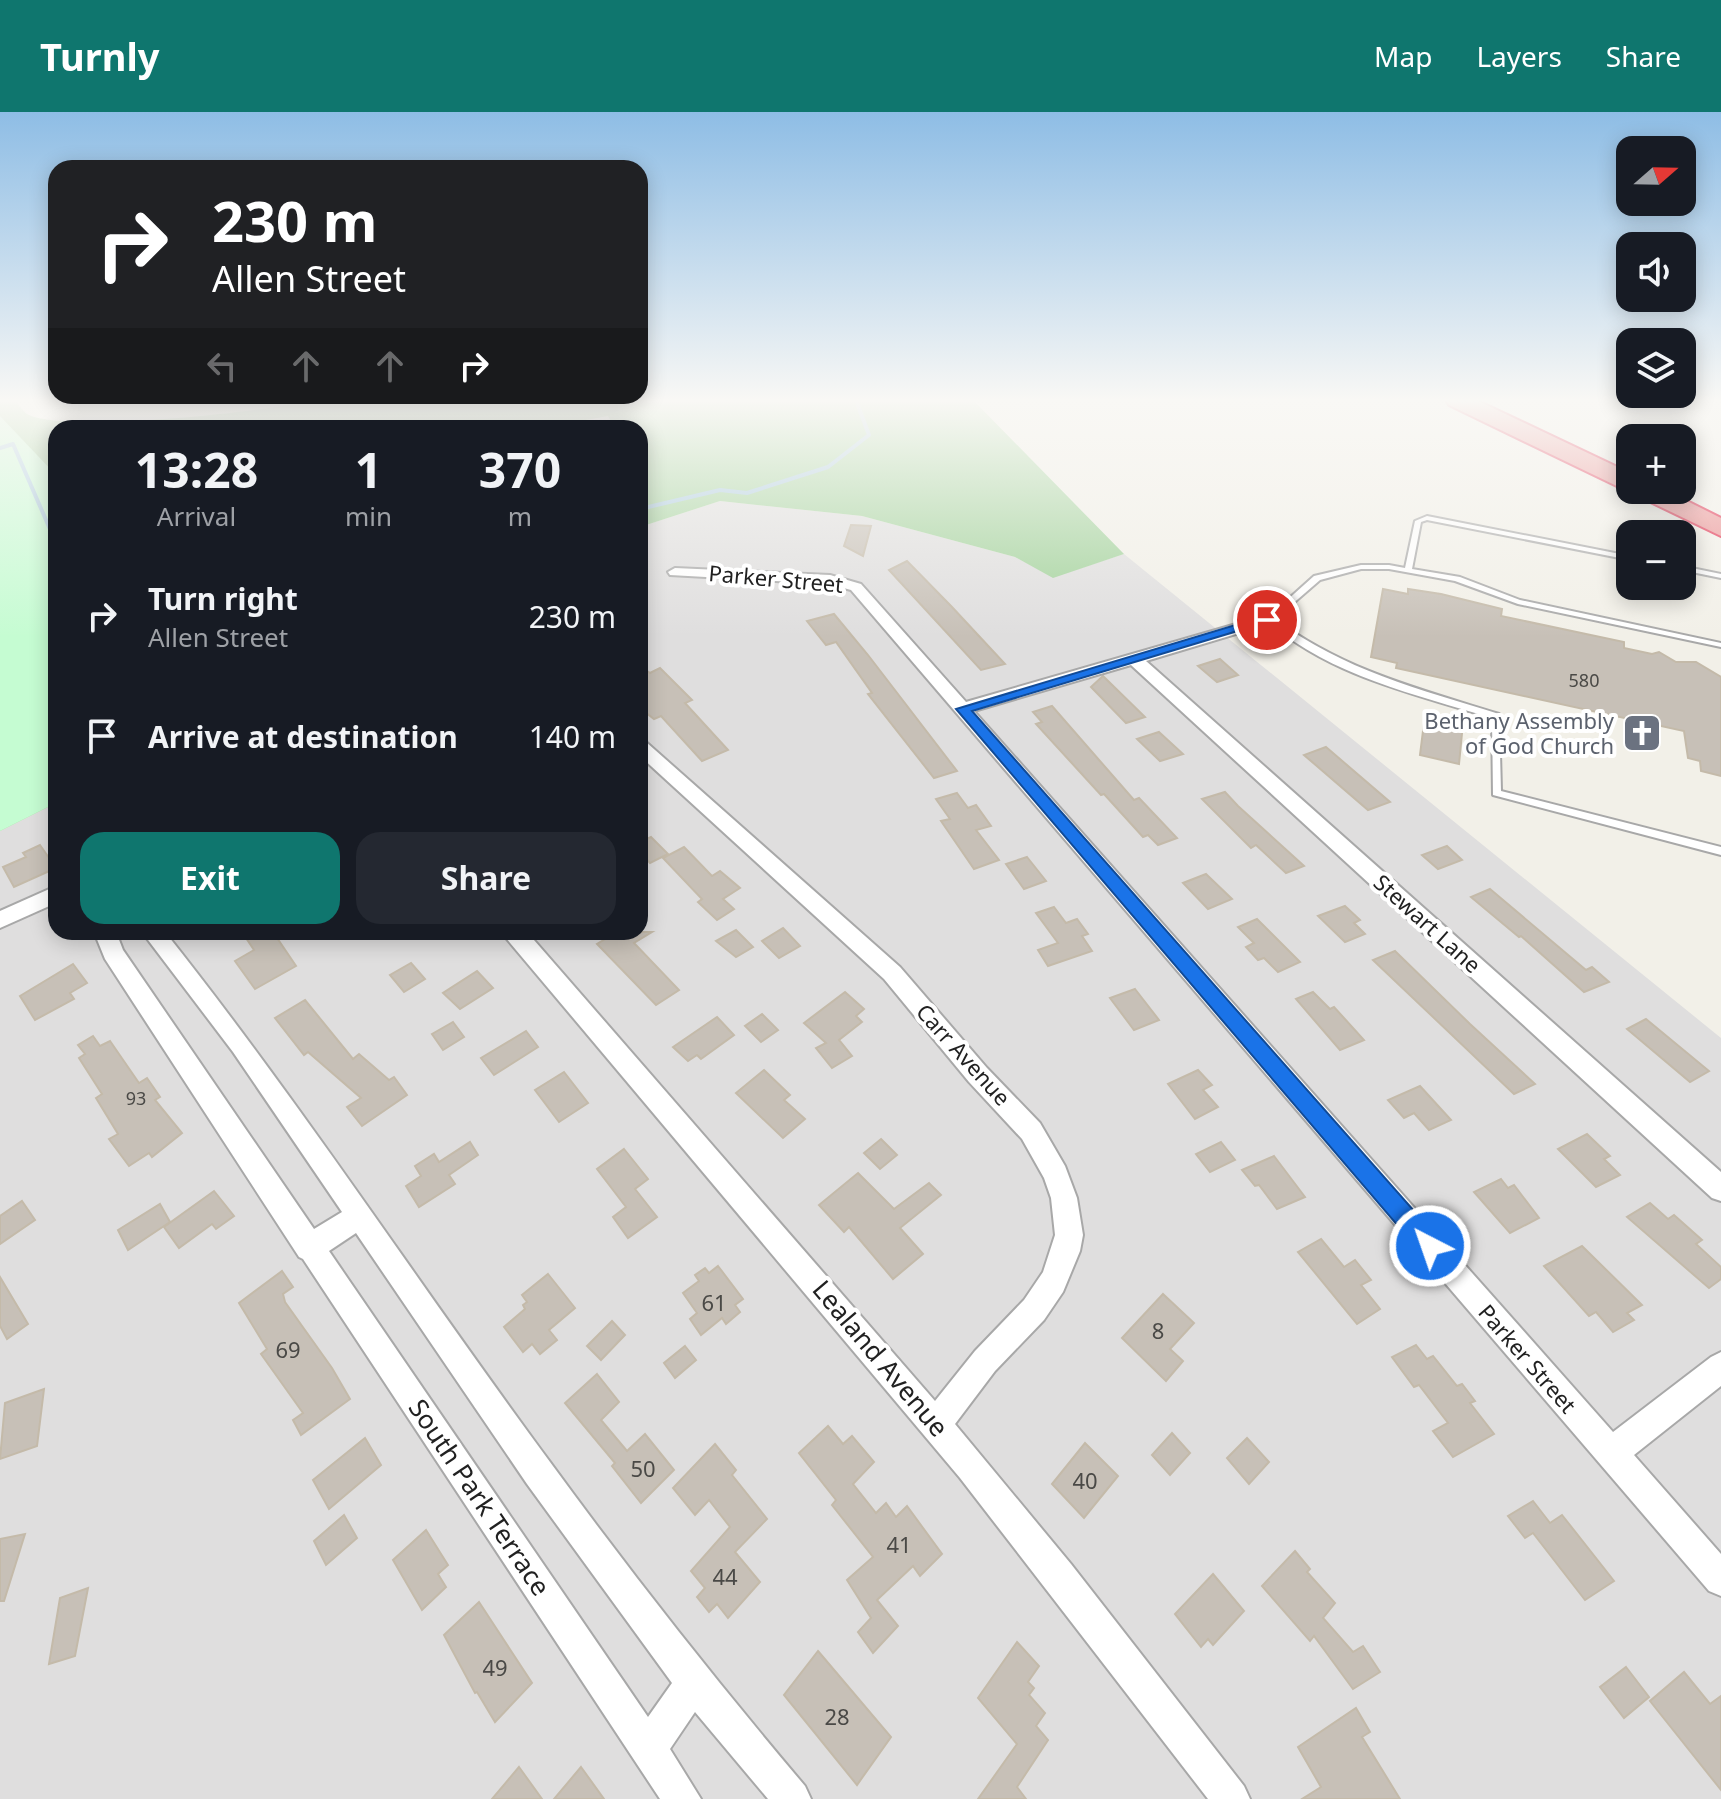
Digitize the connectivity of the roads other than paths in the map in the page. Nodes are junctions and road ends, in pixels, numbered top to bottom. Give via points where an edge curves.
1 (1696, 489) edge
2 (1721, 501) edge
3 (1673, 504) edge
4 (1721, 528) edge
5 (1616, 555) edge
6 (1408, 571) junction
7 (1696, 571) edge
8 (675, 572) dead end
9 (1721, 576) edge
10 (1270, 619) junction
11 (1721, 645) edge
12 (1134, 659) junction
13 (963, 709) junction
14 (648, 753) edge
15 (1721, 851) edge
16 (48, 898) edge
17 (0, 920) edge
18 (108, 940) edge
19 (159, 940) edge
20 (521, 940) edge
21 (1721, 1189) edge
22 (359, 1216) junction
23 (309, 1248) junction
24 (1721, 1367) edge
25 (937, 1423) junction
26 (1611, 1453) junction
27 (1721, 1579) edge
28 (694, 1683) junction
29 (647, 1750) junction
30 (682, 1799) edge
31 (792, 1799) edge
32 (1231, 1799) edge

1 - 2 highway
3 - 4 highway
5 - 6 lane via 1427,518 1418,521
6 - 10 lane via 1361,567 1317,578
6 - 11 lane via 1457,579 1518,602
7 - 9 lane
8 - 13 street, Parker Street via 852,584
10 - 12 street
10 - 15 lane via 1297,641 1350,669 1496,716 1496,793
12 - 13 street
12 - 21 street, Stewart Lane
13 - 26 street, Parker Street
14 - 25 street, Carr Avenue via 892,973 1031,1131 1056,1174 1069,1235 1053,1282
16 - 17 street
18 - 23 street, South Park Terrace
19 - 22 street via 241,1045
20 - 25 street, Lealand Avenue
22 - 23 street
22 - 28 street via 538,1473
23 - 29 street, South Park Terrace
24 - 26 street
25 - 32 street, Lealand Avenue via 1135,1669
26 - 27 street, Parker Street
28 - 29 street
28 - 31 street
29 - 30 street, South Park Terrace

